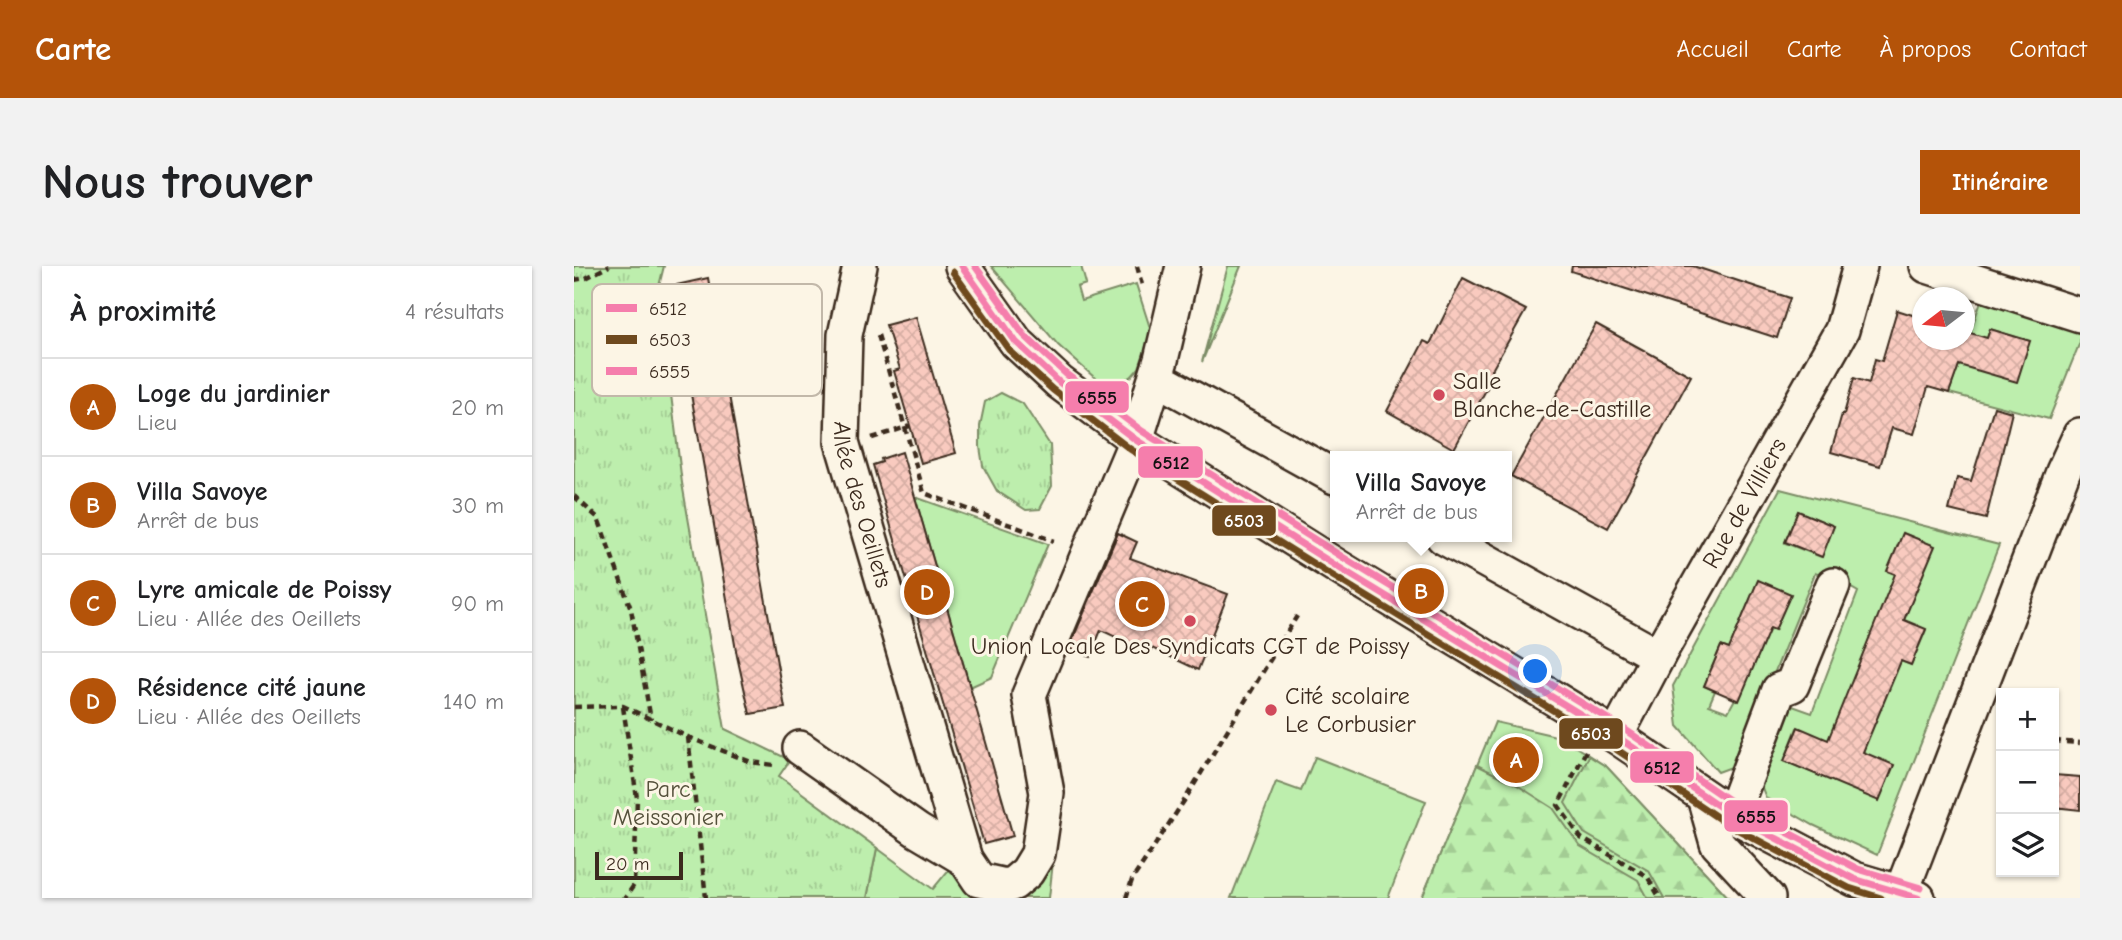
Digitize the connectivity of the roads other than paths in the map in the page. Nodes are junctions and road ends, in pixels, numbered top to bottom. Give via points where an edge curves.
1 (860, 266) edge
2 (962, 266) edge
3 (1184, 266) edge
4 (1860, 266) edge
5 (1927, 266) edge
6 (2080, 315) edge
7 (1156, 378) junction
8 (2080, 435) edge
9 (1136, 440) junction
10 (1330, 474) edge
11 (1452, 542) edge
12 (1833, 585) dead end
13 (1658, 656) junction
14 (1616, 736) junction
15 (793, 757) road end
16 (1704, 797) junction
17 (1732, 815) junction
18 (965, 859) junction
19 (1847, 888) edge
20 (1910, 896) edge
21 (1768, 898) edge

1 - 18 street, Allée des Oeillets via 845,335 842,442
2 - 9 street via 1016,341 1059,382
3 - 7 street
4 - 13 street, Rue de Villiers via 1842,330
5 - 6 street
7 - 9 street
7 - 10 street
8 - 20 street via 2048,511
9 - 14 street
9 - 18 street, Allée des Oeillets via 1029,695 1047,793 1038,854 1027,872 1006,886 979,880
11 - 13 street
12 - 17 street via 1792,685 1779,690
13 - 14 street, Rue de Villiers
14 - 16 street
15 - 18 street, Allée des Oeillets
16 - 17 street
16 - 21 street via 1717,843
17 - 19 street
19 - 20 street

